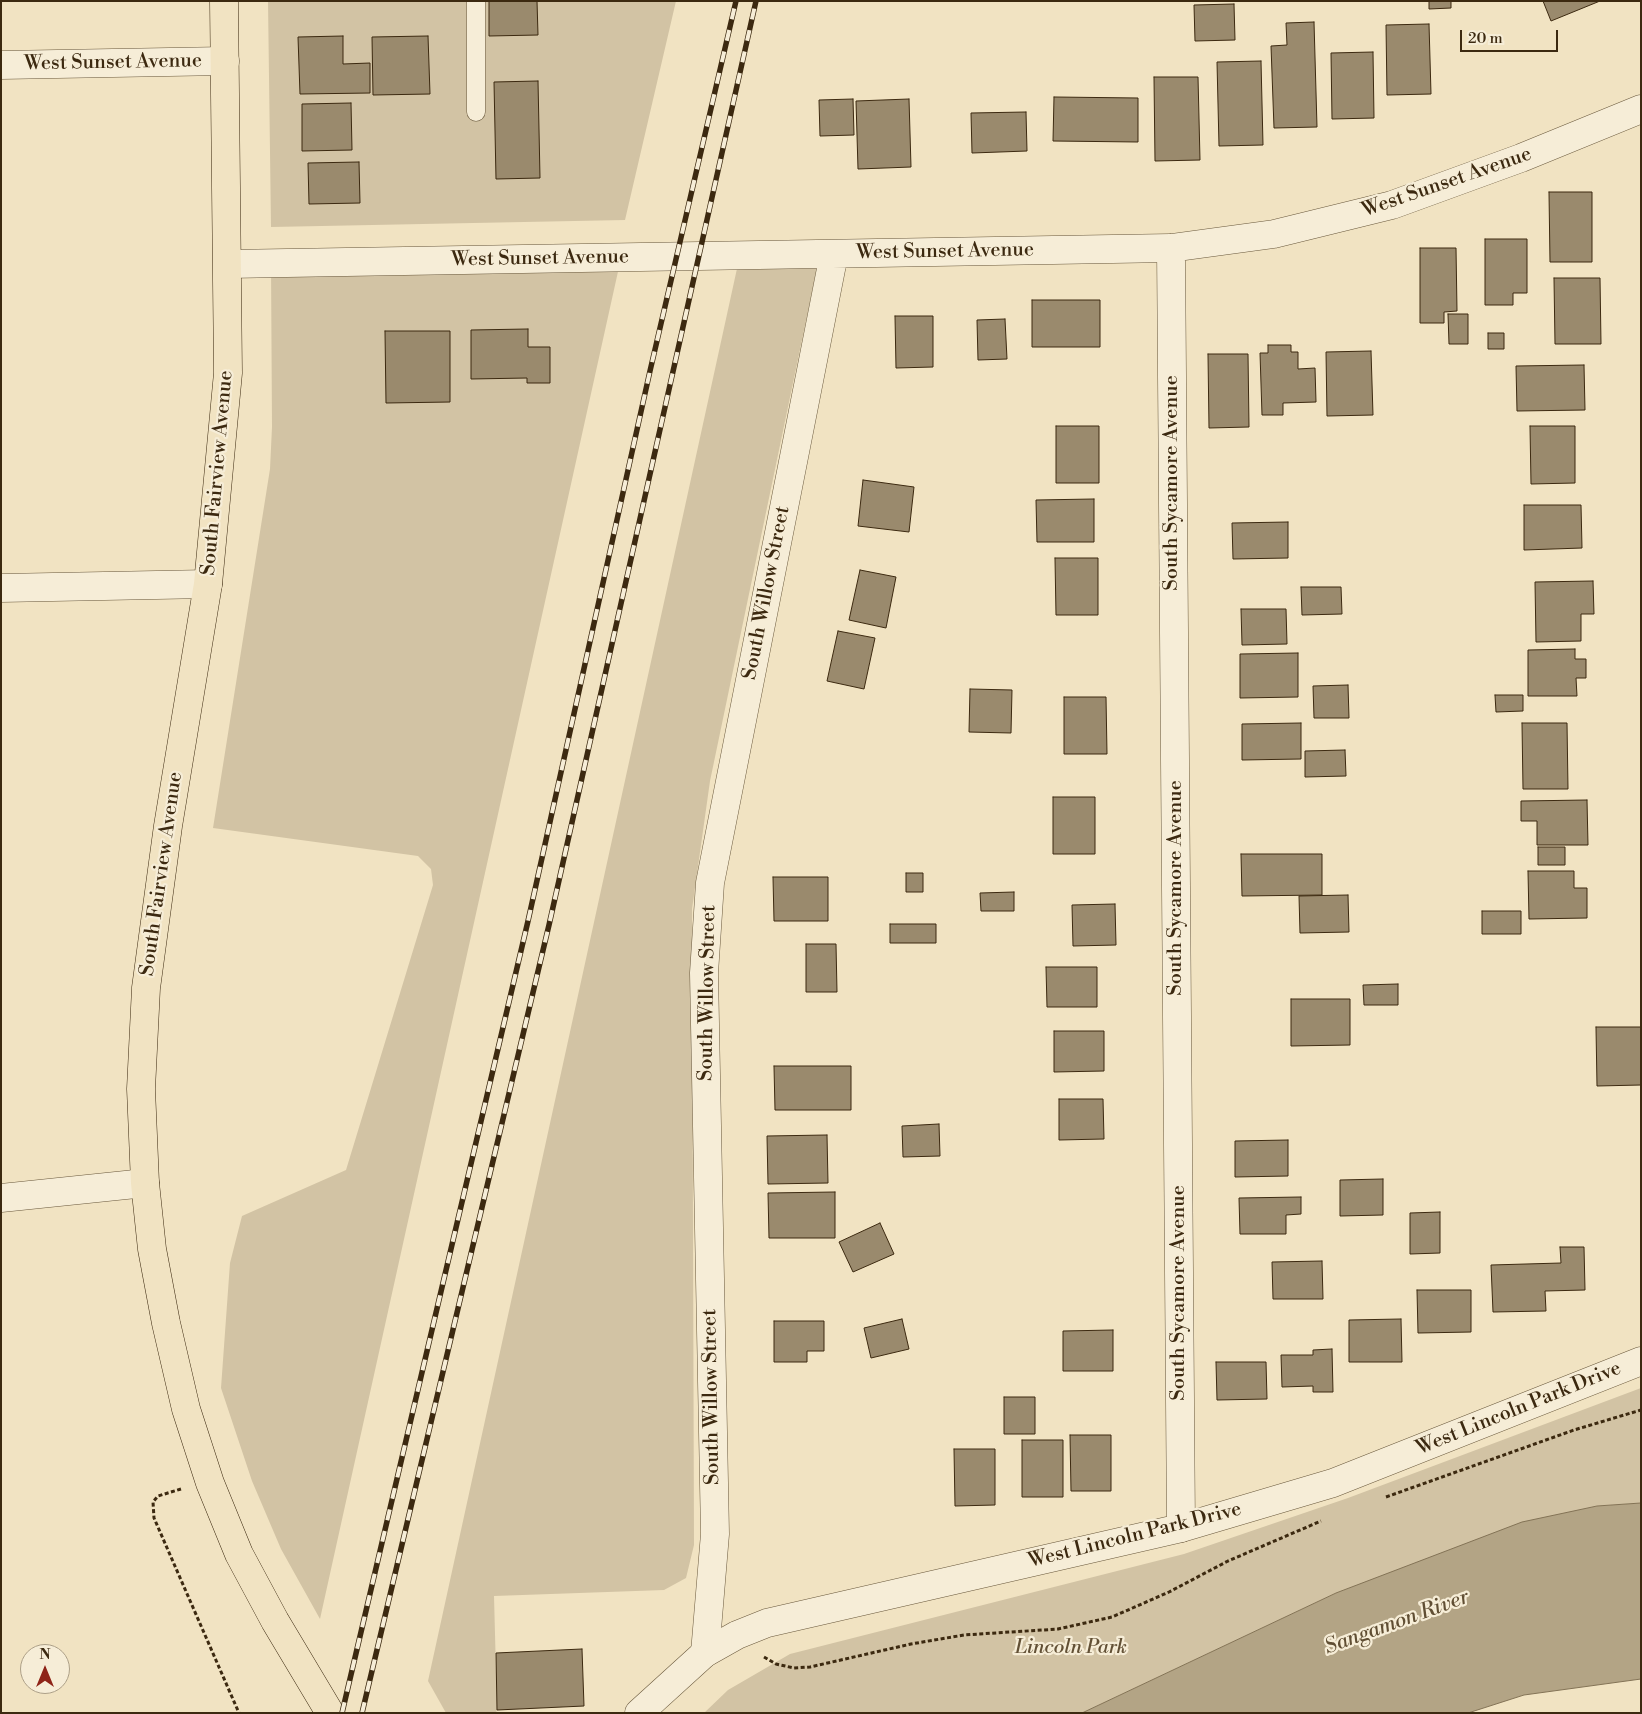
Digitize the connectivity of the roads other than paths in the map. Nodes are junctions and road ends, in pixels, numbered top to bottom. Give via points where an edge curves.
1 (224, 1) edge
2 (476, 1) edge
3 (225, 61) junction
4 (1, 65) edge
5 (1641, 109) edge
6 (476, 112) dead end
7 (1171, 248) junction
8 (834, 254) junction
9 (228, 264) junction
10 (208, 584) junction
11 (1, 588) edge
12 (145, 1182) junction
13 (1, 1198) edge
14 (1641, 1361) edge
15 (1181, 1528) junction
16 (706, 1653) junction
17 (330, 1713) edge
18 (639, 1713) edge

1 - 3 main road, South Fairview Avenue
2 - 6 lane
3 - 4 street, West Sunset Avenue
3 - 9 main road, South Fairview Avenue
5 - 7 street, West Sunset Avenue via 1521,158 1392,205 1274,234
7 - 8 street, West Sunset Avenue
7 - 15 street, South Sycamore Avenue
8 - 9 street, West Sunset Avenue
8 - 16 street, South Willow Street via 710,883 704,973 715,1534
9 - 10 main road, South Fairview Avenue via 228,372
10 - 11 street
10 - 12 main road, South Fairview Avenue via 168,826 146,988 141,1090
12 - 13 street
12 - 17 main road, South Fairview Avenue via 152,1249 166,1323 186,1409 210,1483 239,1554
14 - 15 street, West Lincoln Park Drive via 1333,1483
15 - 16 street, West Lincoln Park Drive via 767,1622
16 - 18 street, West Lincoln Park Drive

